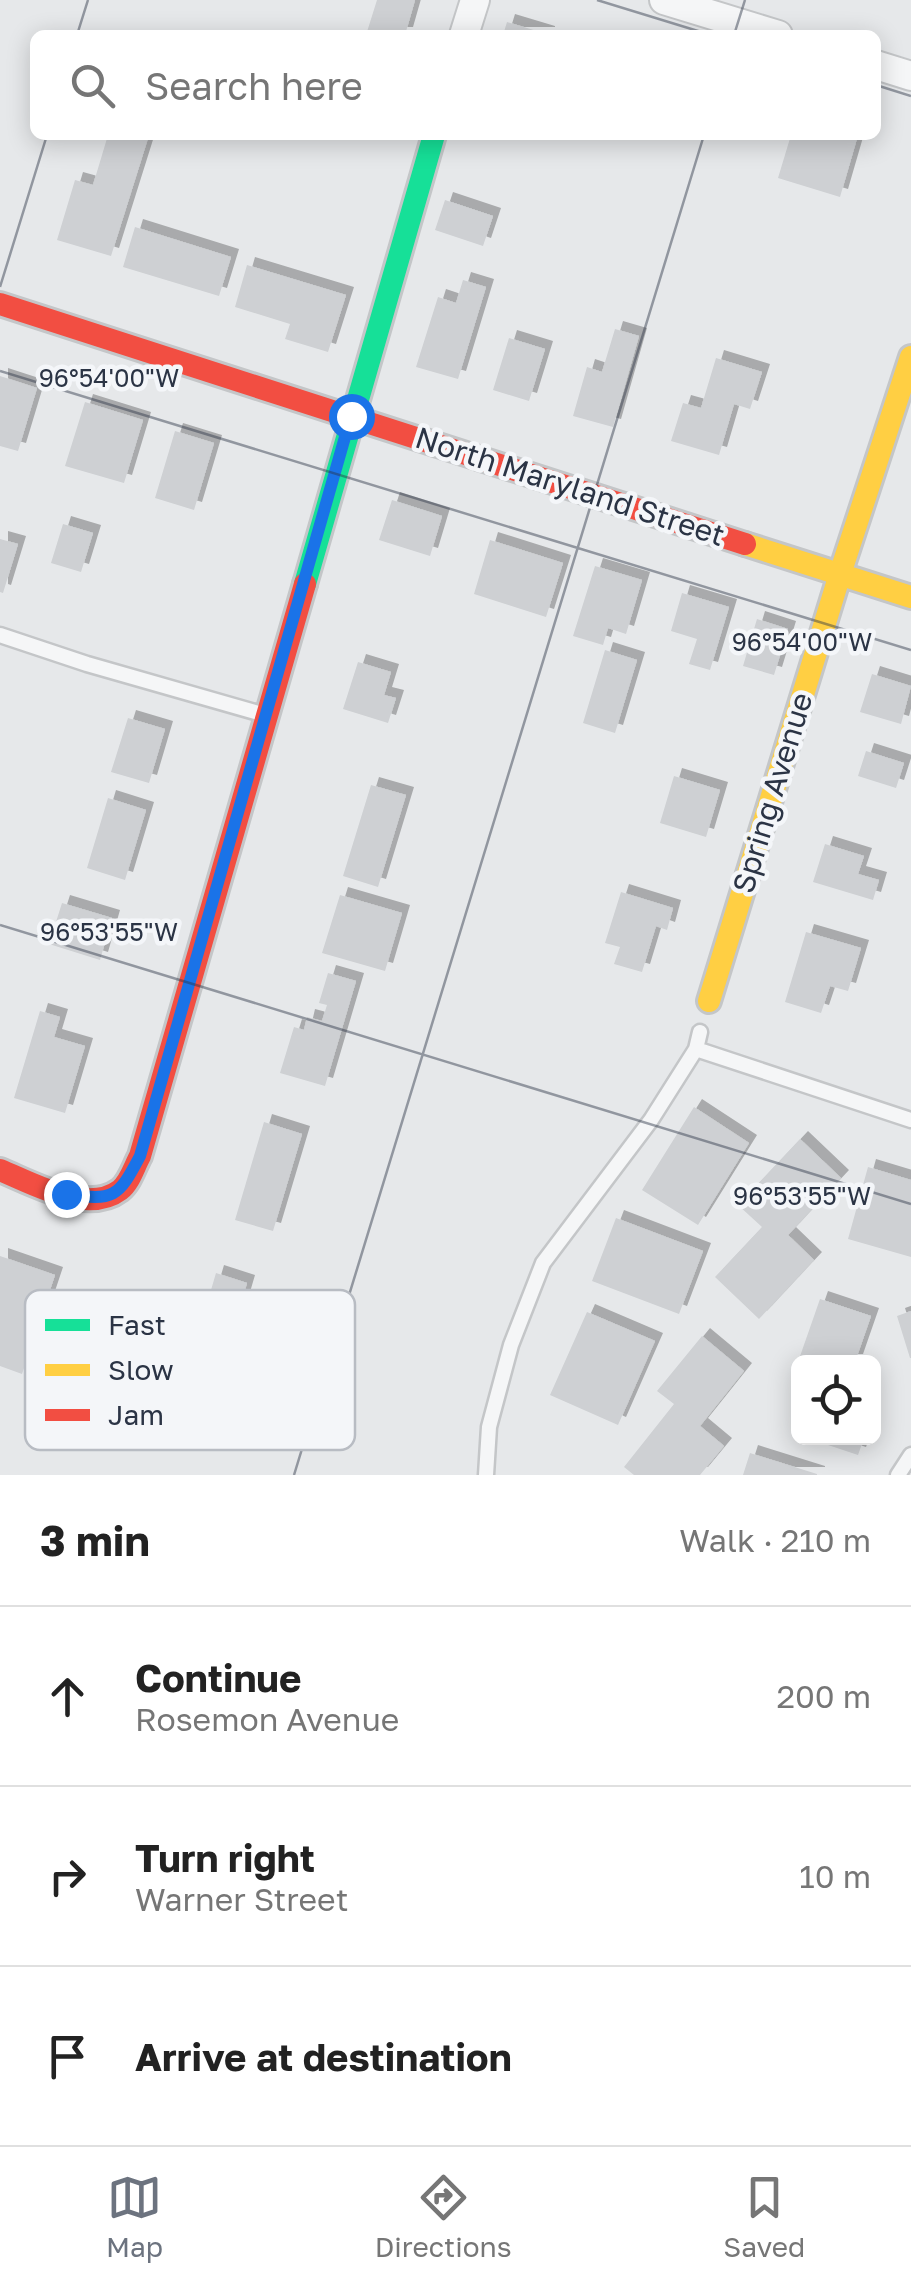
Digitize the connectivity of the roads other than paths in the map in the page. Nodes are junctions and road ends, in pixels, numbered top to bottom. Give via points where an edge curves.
1 (474, 0) edge
2 (664, 0) edge
3 (465, 30) edge
4 (762, 30) edge
5 (881, 67) edge
6 (911, 76) edge
7 (433, 140) edge
8 (0, 304) edge
9 (911, 357) edge
10 (351, 416) junction
11 (840, 574) junction
12 (911, 598) edge
13 (0, 635) edge
14 (266, 715) junction
15 (708, 1001) dead end
16 (700, 1032) dead end
17 (696, 1049) junction
18 (911, 1120) edge
19 (0, 1170) edge
20 (911, 1455) edge
21 (486, 1475) edge
22 (898, 1475) edge

1 - 3 street
2 - 4 street
5 - 6 street
7 - 10 street
8 - 10 street, North Maryland Street
9 - 11 street, Spring Avenue
10 - 11 street, North Maryland Street
10 - 14 street
11 - 12 street, North Maryland Street
11 - 15 street, Spring Avenue
13 - 14 lane
14 - 19 street via 140,1156 123,1188 99,1199
16 - 17 lane
17 - 18 lane
17 - 21 lane via 543,1263 488,1427
20 - 22 lane

